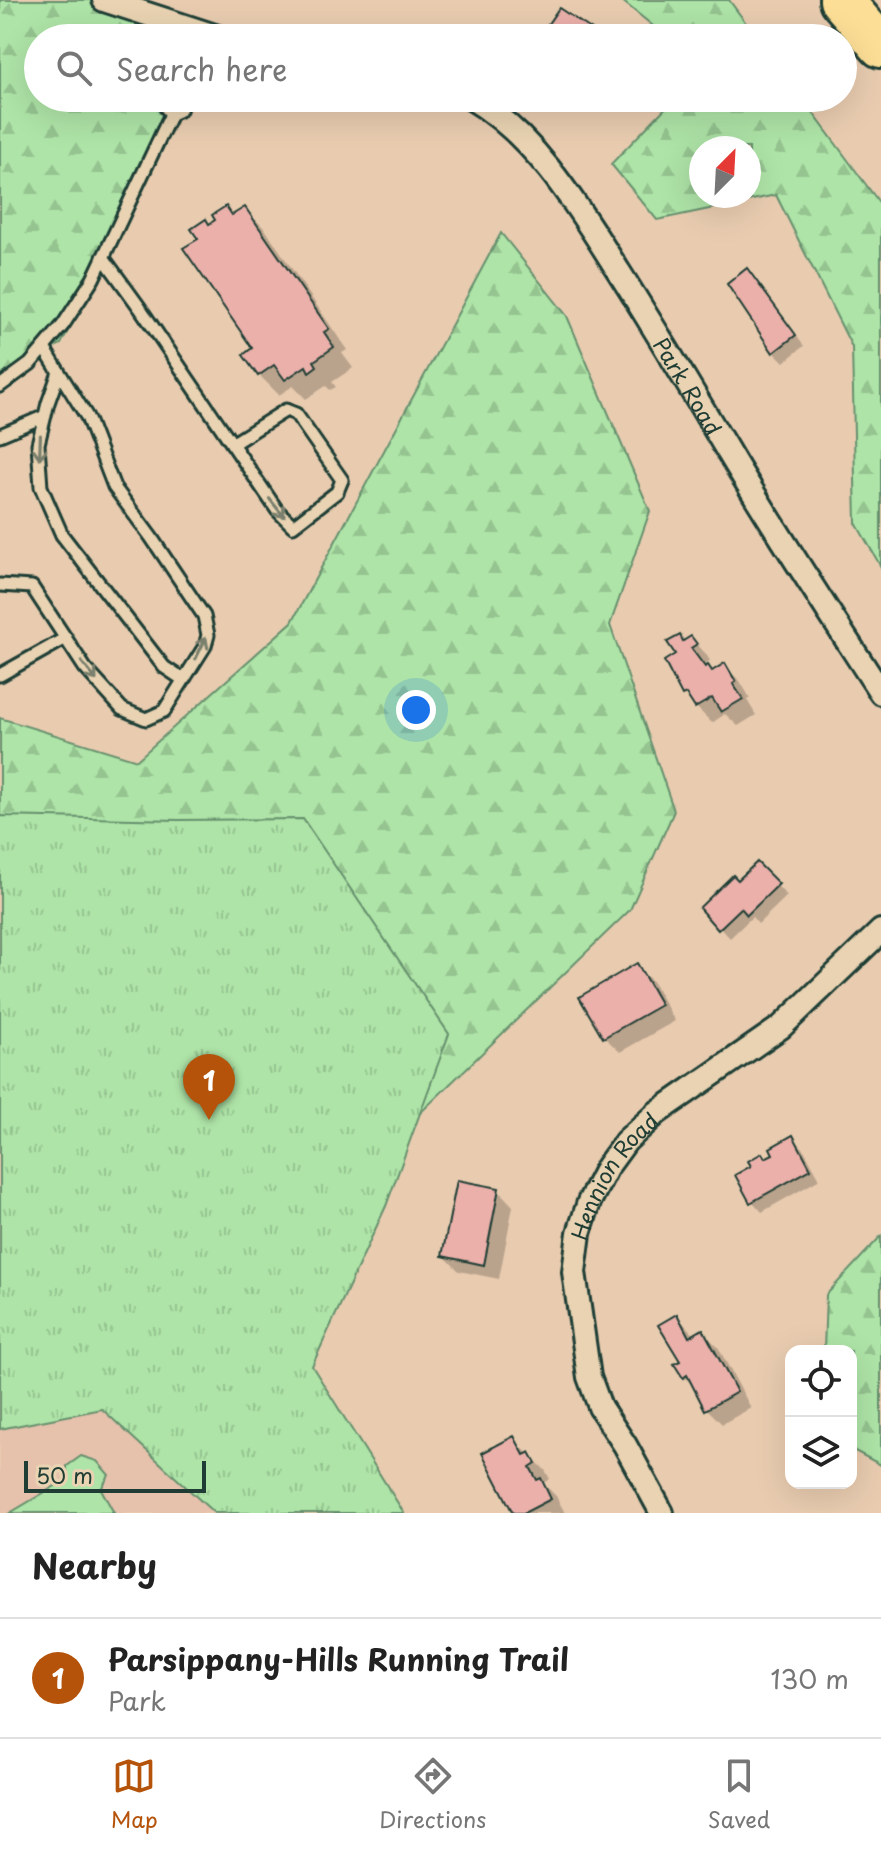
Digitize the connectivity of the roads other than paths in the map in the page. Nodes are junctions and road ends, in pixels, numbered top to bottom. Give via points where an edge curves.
1 (104, 0) edge
2 (841, 0) edge
3 (168, 24) edge
4 (881, 46) edge
5 (176, 112) edge
6 (492, 112) edge
7 (171, 114) joint
8 (103, 257) junction
9 (44, 348) junction
10 (59, 372) junction
11 (0, 386) edge
12 (45, 416) junction
13 (0, 435) edge
14 (232, 444) junction
15 (0, 585) edge
16 (66, 638) junction
17 (0, 675) edge
18 (186, 676) junction
19 (881, 693) edge
20 (881, 931) edge
21 (662, 1513) edge

1 - 3 street
2 - 4 highway
5 - 7 lane
6 - 19 street, Park Road via 549,168
7 - 8 lane
8 - 9 lane
8 - 14 lane
9 - 10 lane
9 - 11 lane
10 - 12 lane
18 -> 10 lane via 205,646 204,616 114,487 87,417
12 - 13 lane
12 -> 18 lane via 38,444 41,487 62,535 164,667
14 -> 14 lane via 293,526 337,492 342,480 296,414 286,410
15 - 16 lane via 32,587
16 - 17 lane
16 -> 18 lane via 122,709 146,719 164,711
20 - 21 street, Hennion Road via 781,1027 658,1112 626,1141 589,1202 574,1272 589,1377 600,1407

